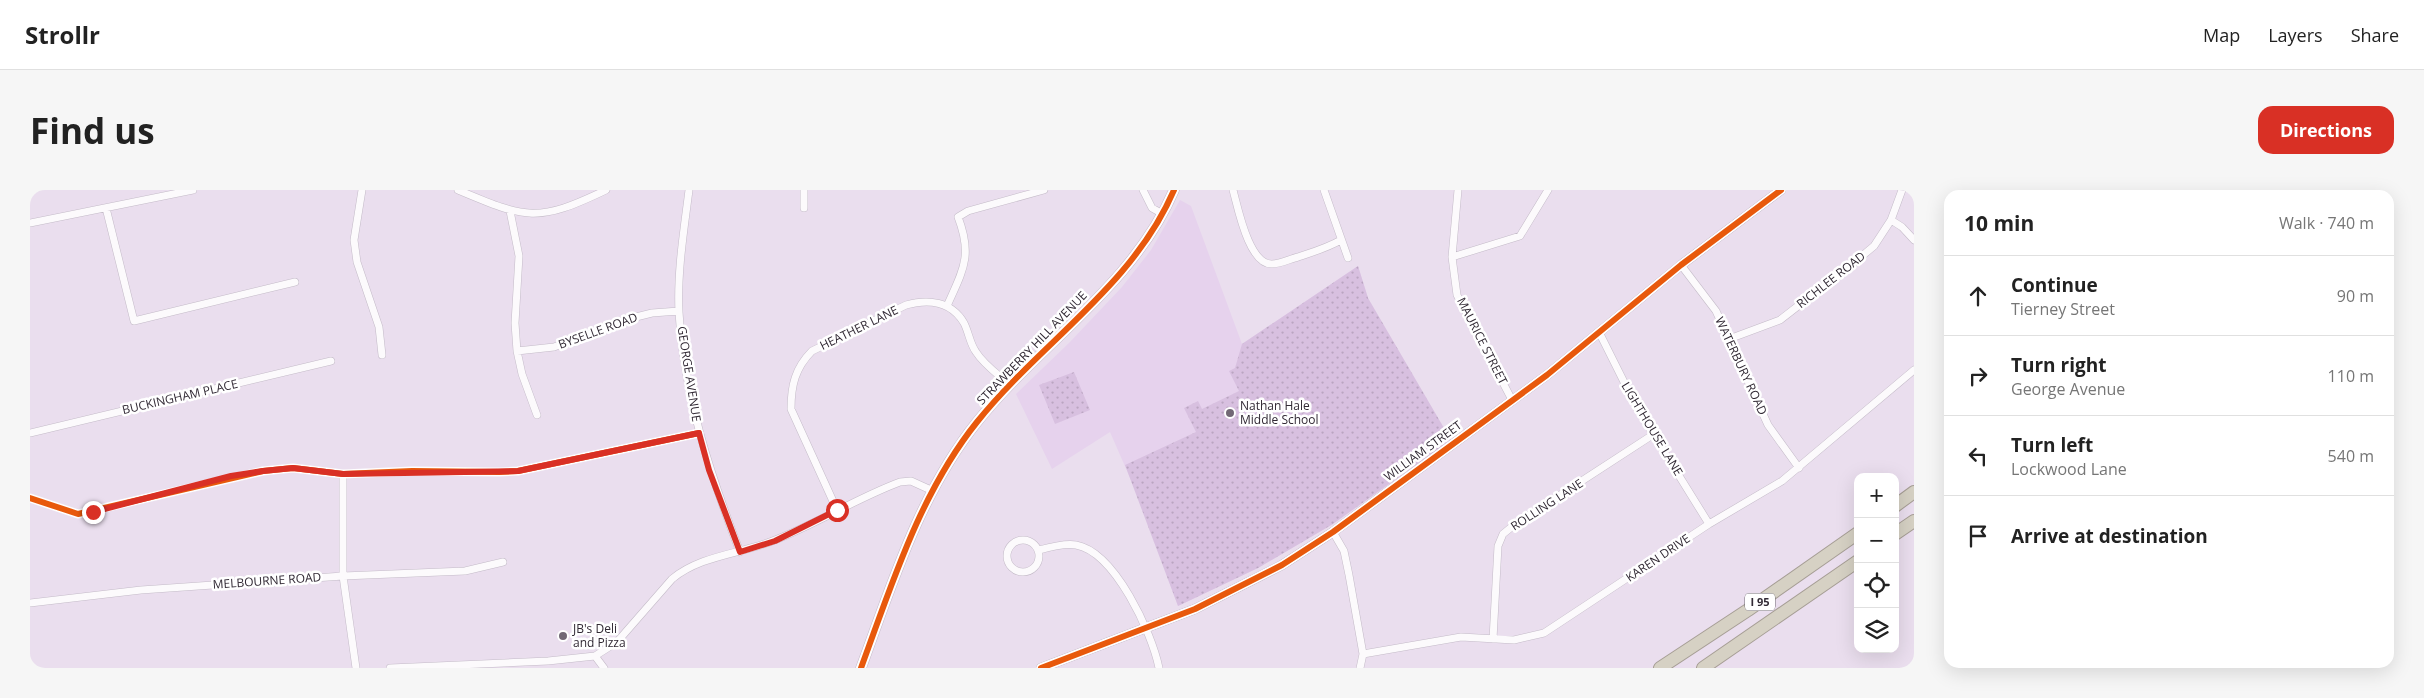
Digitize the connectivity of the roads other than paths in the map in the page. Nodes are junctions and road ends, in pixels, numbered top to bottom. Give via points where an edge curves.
1 (193, 190) edge
2 (362, 190) edge
3 (458, 190) edge
4 (606, 190) edge
5 (688, 190) edge
6 (804, 190) edge
7 (1044, 190) edge
8 (1144, 190) edge
9 (1174, 190) edge
10 (1233, 190) edge
11 (1325, 190) edge
12 (1458, 190) edge
13 (1548, 190) edge
14 (1782, 190) edge
15 (1902, 190) edge
16 (106, 208) junction
17 (804, 208) dead end
18 (510, 212) junction
19 (1161, 213) junction
20 (1892, 220) junction
21 (30, 224) edge
22 (1341, 240) junction
23 (1914, 240) edge
24 (1452, 257) junction
25 (1348, 258) dead end
26 (1681, 264) junction
27 (295, 282) dead end
28 (947, 306) junction
29 (679, 311) junction
30 (1599, 332) junction
31 (1729, 339) junction
32 (517, 351) junction
33 (382, 355) dead end
34 (331, 361) dead end
35 (1914, 370) edge
36 (1010, 385) junction
37 (1512, 400) junction
38 (537, 415) dead end
39 (30, 433) edge
40 (699, 433) junction
41 (1654, 434) junction
42 (1799, 468) junction
43 (343, 474) junction
44 (933, 491) junction
45 (1914, 492) edge
46 (30, 498) edge
47 (1899, 503) edge
48 (837, 510) junction
49 (1914, 521) edge
50 (1709, 524) junction
51 (1899, 531) edge
52 (1333, 532) junction
53 (1854, 536) edge
54 (1038, 550) junction
55 (740, 552) junction
56 (503, 562) dead end
57 (1855, 563) edge
58 (343, 576) junction
59 (30, 602) edge
60 (1145, 629) junction
61 (1493, 639) junction
62 (1363, 654) junction
63 (595, 656) junction
64 (481, 665) edge
65 (415, 667) edge
66 (356, 668) edge
67 (390, 668) edge
68 (604, 668) edge
69 (861, 668) edge
70 (1041, 668) edge
71 (1159, 668) edge
72 (1360, 668) edge
73 (1660, 668) edge
74 (1703, 668) edge

1 - 16 street
2 - 33 street via 354,240 357,262 379,327
3 - 18 street
4 - 18 street via 568,208 543,214
5 - 29 street, GEORGE AVENUE
6 - 17 street
7 - 28 street via 958,217 965,236 966,254
8 - 19 street via 1152,208
9 - 19 main road, STRAWBERRY HILL AVENUE
10 - 22 street via 1253,253 1262,262 1283,261 1330,247
11 - 22 street
12 - 24 street, MAURICE STREET
13 - 24 street via 1520,236
14 - 26 street, WILLIAM STREET
15 - 20 street, RICHLEE ROAD
16 - 21 street
16 - 27 street via 134,321
18 - 32 street via 519,256 515,323
19 - 36 main road, STRAWBERRY HILL AVENUE via 1139,250 1119,274
20 - 23 street
20 - 31 street, RICHLEE ROAD via 1874,246 1802,304 1780,320
22 - 25 street
24 - 37 street, MAURICE STREET via 1457,295
26 - 30 street, WILLIAM STREET
26 - 31 street, WATERBURY ROAD via 1716,311
28 - 36 street via 964,323 978,355
28 - 48 street, HEATHER LANE via 919,301 906,305 812,351 802,361 790,393 790,409
29 - 32 street, BYSELLE ROAD via 628,319 554,347
29 - 40 street, GEORGE AVENUE
30 - 37 street, WILLIAM STREET
30 - 41 street, LIGHTHOUSE LANE via 1637,408
31 - 42 street, WATERBURY ROAD via 1768,425
32 - 38 street
34 - 39 street, BUCKINGHAM PLACE
35 - 42 street, KAREN DRIVE
36 - 44 main road, STRAWBERRY HILL AVENUE via 976,422
37 - 52 street, WILLIAM STREET
40 - 43 street via 518,471
40 - 55 street, GEORGE AVENUE via 709,470
41 - 50 street, LIGHTHOUSE LANE
41 - 61 street, ROLLING LANE via 1503,534 1498,546
42 - 50 street, KAREN DRIVE
43 - 46 street via 293,468 263,471 78,514
43 - 58 street
44 - 48 street via 915,482 900,482
44 - 69 main road, STRAWBERRY HILL AVENUE
45 - 47 highway
48 - 55 street via 775,541
49 - 51 highway
50 - 61 street, KAREN DRIVE via 1544,633 1521,639
52 - 60 street, WILLIAM STREET via 1239,588
52 - 62 street via 1344,551
53 - 73 highway, I 95
54 - 54 street via 1032,542 1016,541 1009,549 1008,559 1013,568 1028,571 1039,561
54 - 60 street via 1076,545 1104,559 1132,600
55 - 63 street via 682,571 617,642
56 - 58 street, MELBOURNE ROAD via 465,571
57 - 74 highway, I 95
58 - 59 street, MELBOURNE ROAD via 142,590
58 - 66 street
60 - 70 street, WILLIAM STREET
60 - 71 street
61 - 62 street, KAREN DRIVE via 1461,638
62 - 72 street
63 - 64 street
63 - 68 street
64 - 65 street
65 - 67 street

